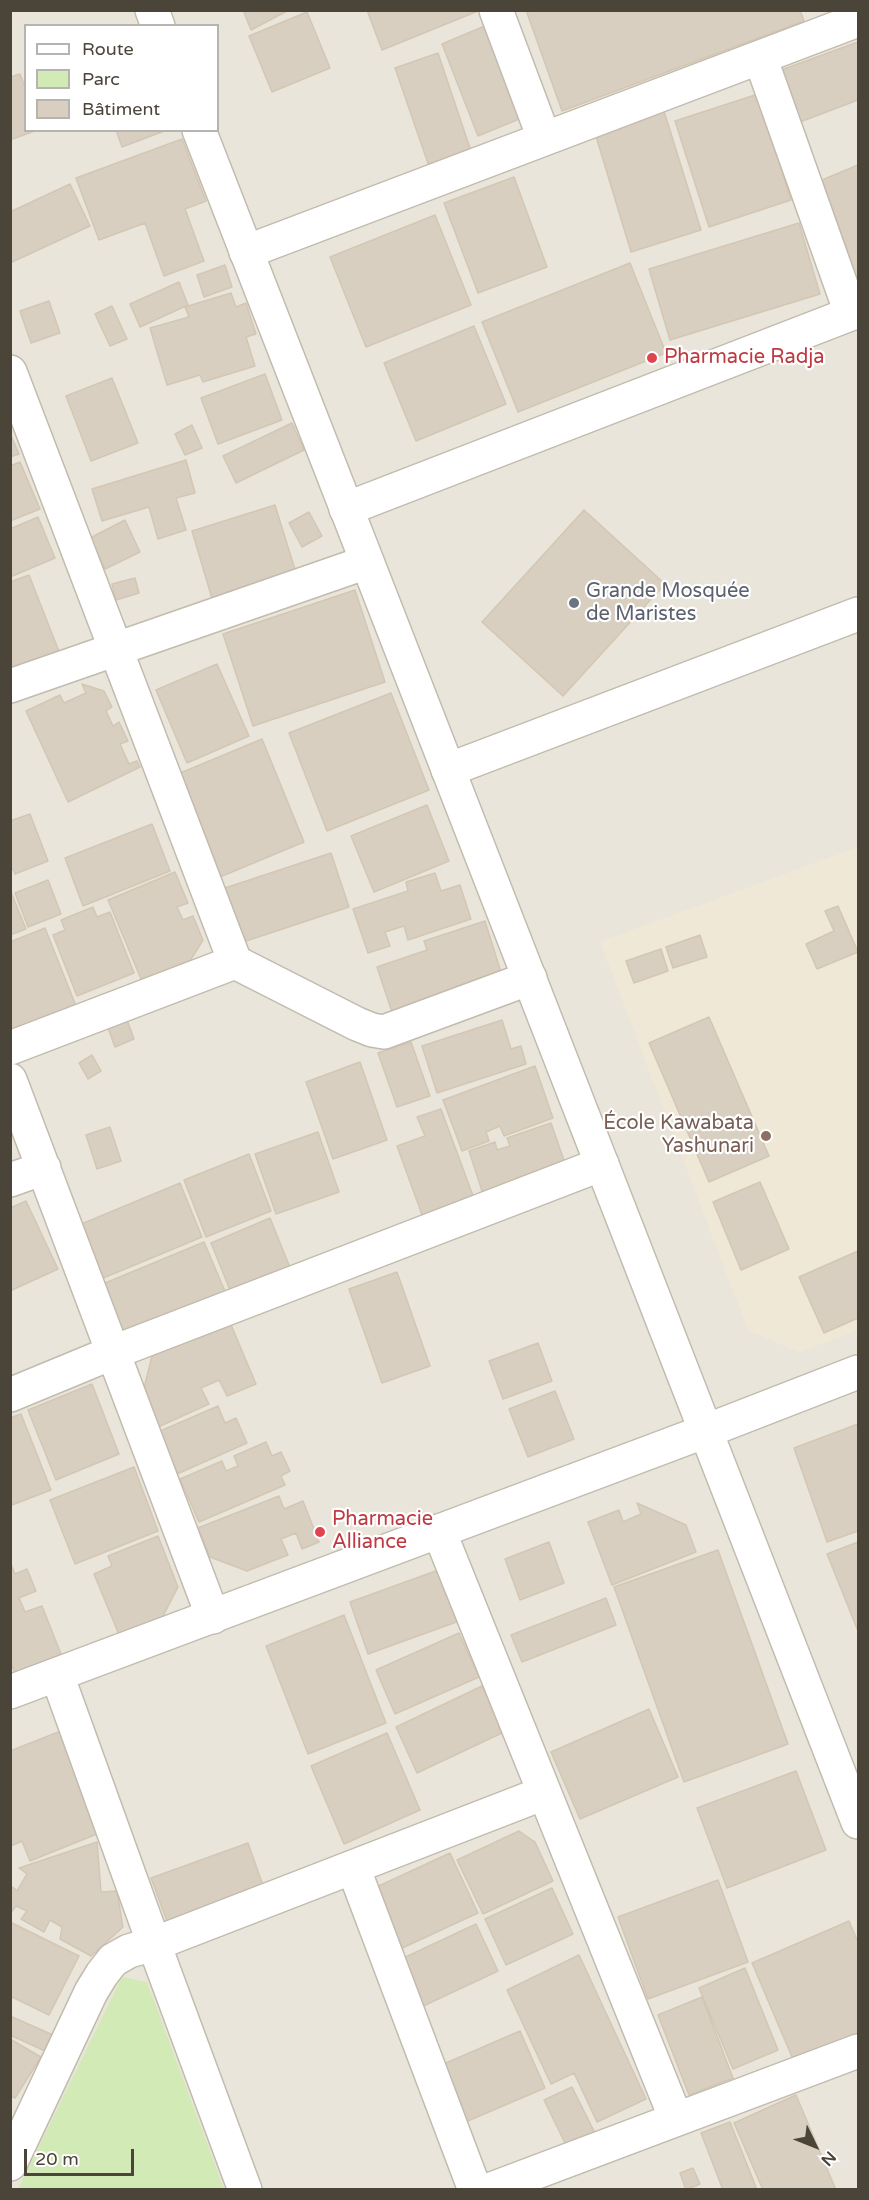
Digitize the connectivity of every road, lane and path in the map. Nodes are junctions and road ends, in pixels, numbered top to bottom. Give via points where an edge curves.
1 (496, 10) edge
2 (837, 20) edge
3 (760, 57) junction
4 (200, 132) edge
5 (544, 138) junction
6 (246, 252) junction
7 (855, 312) edge
8 (10, 372) edge
9 (346, 509) junction
10 (367, 562) junction
11 (858, 614) edge
12 (116, 649) junction
13 (10, 686) edge
14 (448, 770) junction
15 (235, 963) junction
16 (530, 978) junction
17 (10, 1048) edge
18 (10, 1080) edge
19 (602, 1164) junction
20 (44, 1168) junction
21 (10, 1180) edge
22 (114, 1352) junction
23 (858, 1372) edge
24 (10, 1395) edge
25 (706, 1431) junction
26 (439, 1531) junction
27 (213, 1617) junction
28 (57, 1675) junction
29 (10, 1692) edge
30 (544, 1793) junction
31 (858, 1822) edge
32 (353, 1866) junction
33 (154, 1944) junction
34 (858, 2051) edge
35 (676, 2119) junction
36 (10, 2164) edge
37 (245, 2190) edge
38 (475, 2190) edge
39 (489, 2190) edge

1 - 5 street
2 - 3 street
3 - 5 street
3 - 7 street
4 - 6 street
5 - 6 street
6 - 9 street
7 - 9 street
8 - 12 street
9 - 10 street
10 - 12 street
10 - 14 street
11 - 14 street
12 - 13 street
12 - 15 street
14 - 16 street
15 - 16 street via 372,1030 384,1032
15 - 17 street
16 - 19 street
18 - 20 street
19 - 22 street
19 - 25 street
20 - 21 street
20 - 22 street
22 - 24 street
22 - 27 street
23 - 25 street
25 - 26 street
25 - 31 street
26 - 27 street
26 - 30 street
27 - 28 street
28 - 29 street
28 - 33 street
30 - 32 street
30 - 35 street
32 - 33 street
32 - 38 street
33 - 36 street via 113,1960 102,1974
33 - 37 street
34 - 35 street
35 - 39 street

